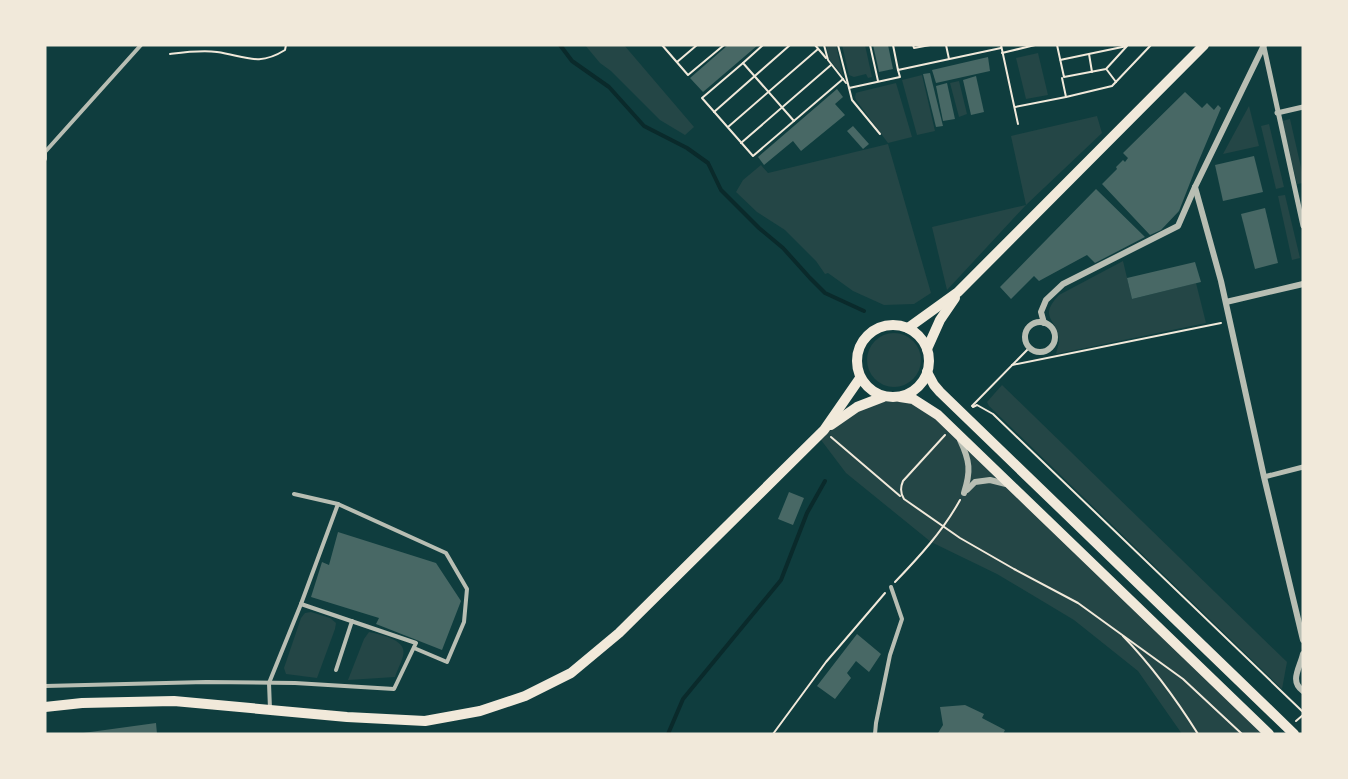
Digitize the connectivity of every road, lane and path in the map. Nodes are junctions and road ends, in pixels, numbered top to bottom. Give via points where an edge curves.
1 (141, 45) edge
2 (286, 45) edge
3 (697, 45) edge
4 (724, 45) edge
5 (763, 45) edge
6 (790, 45) edge
7 (815, 45) edge
8 (824, 45) edge
9 (838, 45) edge
10 (870, 45) edge
11 (892, 45) edge
12 (913, 45) edge
13 (930, 45) edge
14 (946, 45) edge
15 (1035, 45) edge
16 (1057, 45) edge
17 (1151, 45) edge
18 (1204, 45) edge
19 (664, 46) edge
20 (1001, 46) edge
21 (1264, 46) edge
22 (818, 49) junction
23 (1002, 53) junction
24 (170, 54) dead end
25 (1089, 54) junction
26 (949, 59) junction
27 (828, 60) junction
28 (1060, 60) junction
29 (677, 62) junction
30 (743, 63) junction
31 (831, 64) junction
32 (1106, 69) junction
33 (898, 70) junction
34 (1092, 72) junction
35 (1064, 77) junction
36 (843, 79) junction
37 (878, 81) junction
38 (1116, 82) junction
39 (848, 87) junction
40 (1066, 97) junction
41 (1015, 107) junction
42 (1303, 107) edge
43 (714, 112) junction
44 (1277, 113) junction
45 (794, 121) junction
46 (1018, 124) dead end
47 (728, 127) junction
48 (880, 134) dead end
49 (741, 143) junction
50 (45, 159) edge
51 (1195, 187) junction
52 (1303, 226) edge
53 (1303, 284) edge
54 (958, 292) junction
55 (1226, 303) junction
56 (1230, 322) junction
57 (1044, 323) junction
58 (908, 328) junction
59 (1029, 348) junction
60 (927, 349) junction
61 (1012, 365) junction
62 (927, 372) junction
63 (860, 378) junction
64 (883, 397) junction
65 (900, 397) junction
66 (824, 430) junction
67 (954, 430) junction
68 (1303, 468) edge
69 (1264, 477) junction
70 (1010, 484) junction
71 (964, 493) junction
72 (294, 494) dead end
73 (904, 499) junction
74 (338, 504) junction
75 (944, 526) junction
76 (891, 587) junction
77 (301, 604) junction
78 (352, 621) junction
79 (1117, 630) junction
80 (1303, 640) edge
81 (414, 648) junction
82 (1303, 654) edge
83 (336, 670) dead end
84 (269, 682) junction
85 (45, 686) edge
86 (1303, 691) edge
87 (45, 707) edge
88 (270, 709) junction
89 (1303, 712) edge
90 (773, 734) edge
91 (875, 734) edge
92 (1198, 734) edge
93 (1242, 734) edge
94 (1269, 734) edge
95 (1294, 734) edge

1 - 50 lane via 45,152
2 - 24 path via 285,50 260,60 218,52
3 - 29 path
4 - 29 path via 688,75
5 - 30 path
6 - 43 path
7 - 22 path
8 - 27 path
9 - 39 path
10 - 37 path
11 - 33 path
12 - 13 path
14 - 26 path
15 - 23 path
16 - 28 path
17 - 38 path
18 - 54 main road
19 - 29 path
20 - 23 path
20 - 26 path
21 - 44 street
21 - 51 street
22 - 27 path
22 - 47 path
23 - 41 path
25 - 28 path
25 - 32 path via 1127,46
25 - 34 path
26 - 33 path
27 - 31 path
28 - 35 path
30 - 43 path via 702,98
30 - 45 path
31 - 36 path
31 - 49 path
32 - 34 path
32 - 38 path
33 - 37 path via 900,76
34 - 35 path
35 - 40 path via 1061,78
36 - 39 path
36 - 45 path
37 - 39 path
38 - 40 path
39 - 48 path via 852,100
40 - 41 path
41 - 46 path
42 - 44 street
43 - 47 path
44 - 52 street
45 - 49 path via 753,156
47 - 49 path
51 - 55 street
51 - 57 street via 1178,226 1063,284 1046,300 1041,312
53 - 55 street
54 - 58 main road
54 - 60 main road
55 - 56 street
56 - 61 path
56 - 69 street
57 - 59 street via 1034,323 1027,329 1025,339
57 - 59 street via 1054,333 1051,347 1043,352
58 - 60 main road
58 - 63 main road via 886,325 866,336 856,356
59 - 61 path
60 - 62 main road
61 - 89 path via 970,408 977,405 993,414
62 - 65 main road via 917,388
62 - 95 main road via 940,392
63 - 64 main road
63 - 66 main road
64 - 65 main road
64 - 66 main road via 857,407
65 - 67 main road via 924,405
66 - 73 path
66 - 88 main road via 619,633 571,673 514,700 426,721
67 - 70 main road
67 - 71 street via 970,465
67 - 73 path via 903,481 900,488
68 - 69 street
69 - 80 street
70 - 71 street via 975,482
70 - 94 main road
71 - 75 path
72 - 74 lane
73 - 75 path
74 - 77 lane
74 - 81 lane via 446,553 467,589 464,622 447,662
75 - 76 path
75 - 79 path via 1078,603
76 - 90 path via 826,662
76 - 91 lane via 902,619 890,655
77 - 78 lane
77 - 84 lane
78 - 81 lane via 416,643
78 - 83 lane
79 - 92 path via 1156,673
79 - 93 path via 1183,679
81 - 84 lane via 394,689
82 - 86 street via 1295,679
84 - 85 lane
84 - 88 lane
87 - 88 main road via 82,702 174,701

